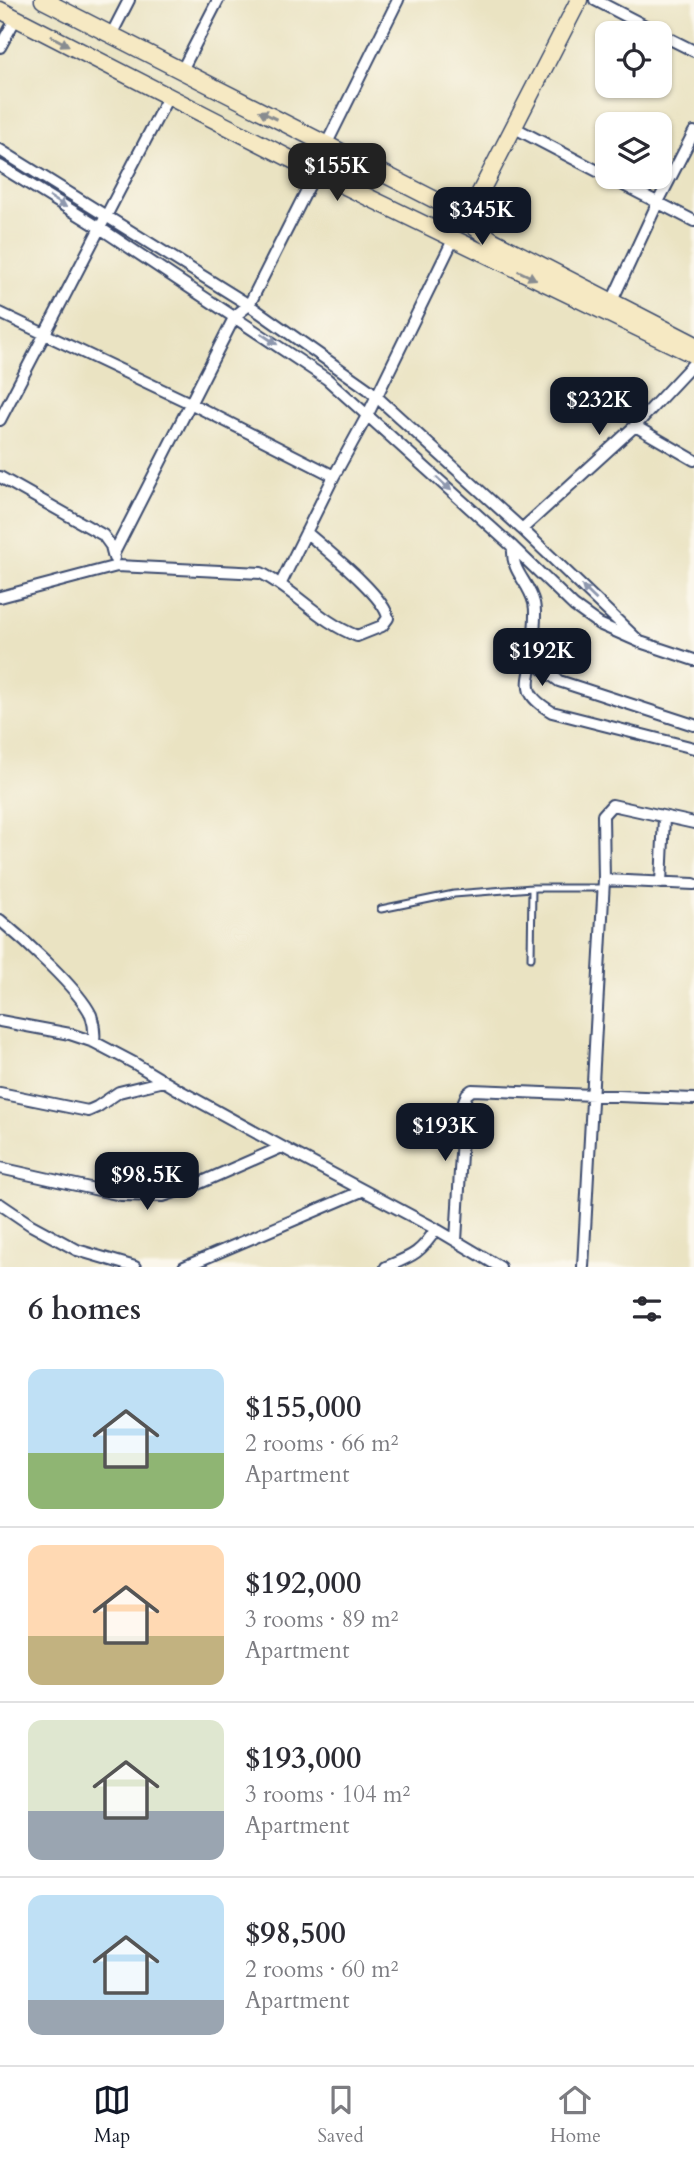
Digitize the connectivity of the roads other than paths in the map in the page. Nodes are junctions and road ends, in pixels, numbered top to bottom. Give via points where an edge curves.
1 (43, 0) edge
2 (129, 0) edge
3 (218, 0) edge
4 (398, 0) edge
5 (579, 0) edge
6 (595, 0) edge
7 (0, 10) edge
8 (16, 18) junction
9 (635, 21) edge
10 (111, 35) junction
11 (672, 40) edge
12 (0, 47) edge
13 (694, 51) edge
14 (180, 71) junction
15 (166, 96) junction
16 (513, 127) junction
17 (693, 135) edge
18 (327, 144) junction
19 (0, 150) edge
20 (0, 166) edge
21 (595, 169) edge
22 (316, 172) junction
23 (633, 189) edge
24 (658, 202) junction
25 (107, 216) junction
26 (466, 219) junction
27 (694, 221) edge
28 (100, 228) junction
29 (451, 239) junction
30 (612, 301) junction
31 (249, 305) junction
32 (0, 313) edge
33 (235, 316) junction
34 (45, 335) junction
35 (694, 344) edge
36 (694, 355) edge
37 (694, 363) edge
38 (376, 396) junction
39 (190, 403) junction
40 (368, 414) junction
41 (0, 420) edge
42 (635, 426) junction
43 (694, 460) edge
44 (334, 476) junction
45 (0, 477) edge
46 (522, 530) junction
47 (306, 532) junction
48 (513, 547) junction
49 (115, 561) junction
50 (281, 583) junction
51 (0, 597) edge
52 (640, 642) junction
53 (534, 655) junction
54 (694, 660) edge
55 (694, 725) edge
56 (694, 748) edge
57 (664, 817) junction
58 (694, 823) edge
59 (661, 883) junction
60 (604, 884) junction
61 (694, 884) edge
62 (532, 888) junction
63 (381, 909) dead end
64 (0, 920) edge
65 (531, 958) dead end
66 (0, 1021) edge
67 (94, 1042) junction
68 (164, 1081) junction
69 (0, 1093) edge
70 (592, 1094) junction
71 (694, 1099) edge
72 (282, 1147) junction
73 (0, 1168) edge
74 (362, 1191) junction
75 (0, 1204) edge
76 (436, 1229) junction
77 (456, 1241) junction
78 (135, 1267) edge
79 (184, 1267) edge
80 (386, 1267) edge
81 (500, 1267) edge
82 (583, 1267) edge

1 - 10 street
2 - 10 street
3 - 14 street
4 - 18 street
5 - 16 street
6 - 9 street
7 - 8 street
8 - 12 street
8 -> 15 street
10 - 14 street
11 - 13 street
14 - 15 street via 183,90
14 - 15 street via 159,77
18 -> 14 street
15 - 22 street
15 - 25 street
16 - 21 street
16 - 26 street
17 - 24 street
18 - 26 street
19 - 25 street
20 -> 28 street
22 - 29 street
22 - 31 street
23 - 24 street
24 - 27 street
24 - 30 street
25 - 28 street
25 - 31 street
26 - 29 street via 468,236
26 - 29 street via 446,220 442,227
26 - 30 street via 492,240
28 - 33 street
28 - 34 street
29 -> 36 street
29 - 38 street
30 - 35 street
31 - 33 street
31 - 38 street
32 - 34 street
33 - 39 street
33 -> 40 street via 327,379
34 - 39 street
34 - 41 street
37 - 42 street
38 - 40 street
38 - 46 street
39 - 44 street
39 - 49 street
40 - 44 street
40 -> 48 street
42 - 43 street
42 - 46 street
44 - 47 street
45 - 49 street via 103,535
52 -> 46 street
47 - 50 street
47 - 50 street via 376,596 388,618 382,626 357,636 312,610
48 - 52 street via 574,606 599,624
48 - 53 street via 512,560 535,607
49 - 50 street via 261,573
49 - 51 street
52 - 54 street
53 - 55 street via 540,667 559,681
53 - 56 street via 529,693 534,702 552,712
57 - 58 street
57 - 59 street
57 - 60 street via 612,806 603,815
59 - 60 street
59 - 61 street
60 - 62 lane
60 - 70 street
62 - 63 lane via 454,894
62 - 65 lane
64 - 67 street via 81,1001 93,1024
66 - 67 street
67 - 68 street
68 - 69 street via 119,1092 88,1111
68 - 72 street
70 - 71 street
70 - 77 street via 472,1090 467,1094
70 - 82 street
72 - 73 street via 163,1196 121,1195
72 - 74 street
74 - 76 street
74 - 79 street
75 - 78 street via 77,1250
76 - 77 street
76 - 80 street via 415,1255
77 - 81 street

